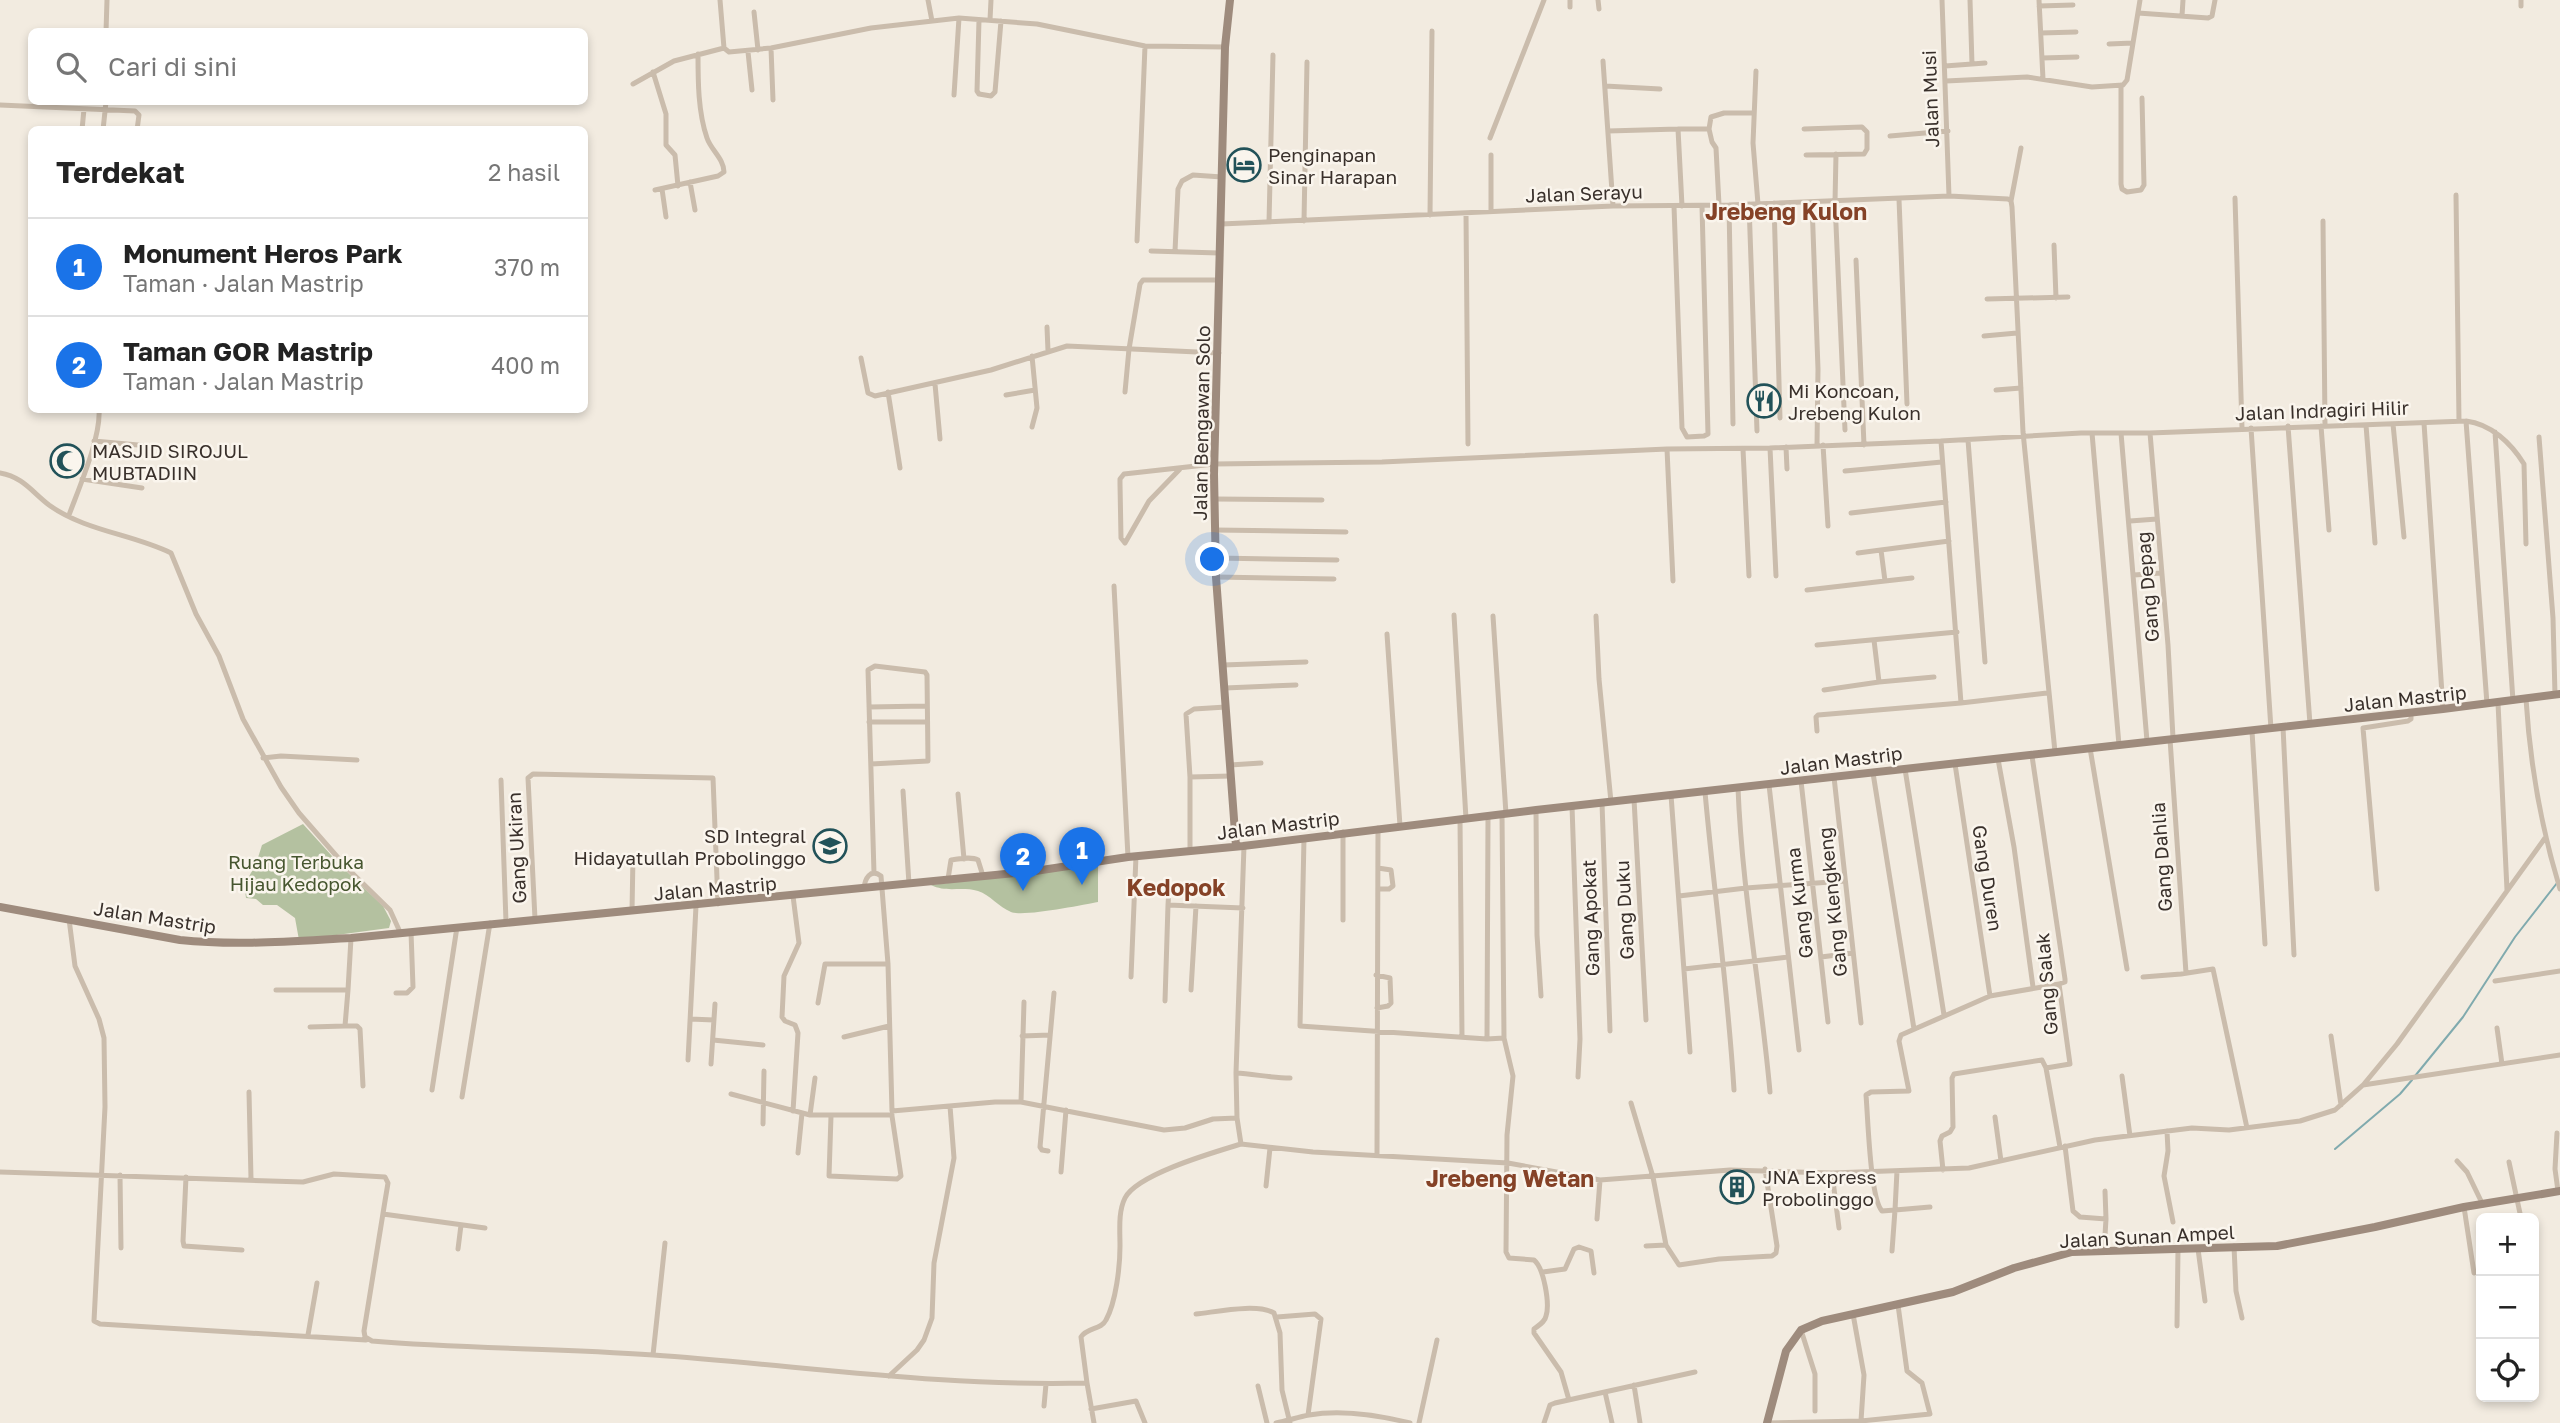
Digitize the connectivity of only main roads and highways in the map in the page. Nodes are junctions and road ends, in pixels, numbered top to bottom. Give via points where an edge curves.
1 (1230, 0) edge
2 (2558, 694) edge
3 (1241, 846) junction
4 (0, 907) edge
5 (2559, 1191) edge
6 (1767, 1423) edge

1 - 3 main road, Jalan Bengawan Solo via 1214,464 1216,577
2 - 3 main road, Jalan Mastrip via 2365,722 2147,741
3 - 4 main road, Jalan Mastrip via 718,904 249,944 180,940
5 - 6 main road, Jalan Sunan Ampel via 2277,1246 2178,1249 2104,1245 2051,1256 1953,1292 1822,1321 1801,1330 1786,1351

